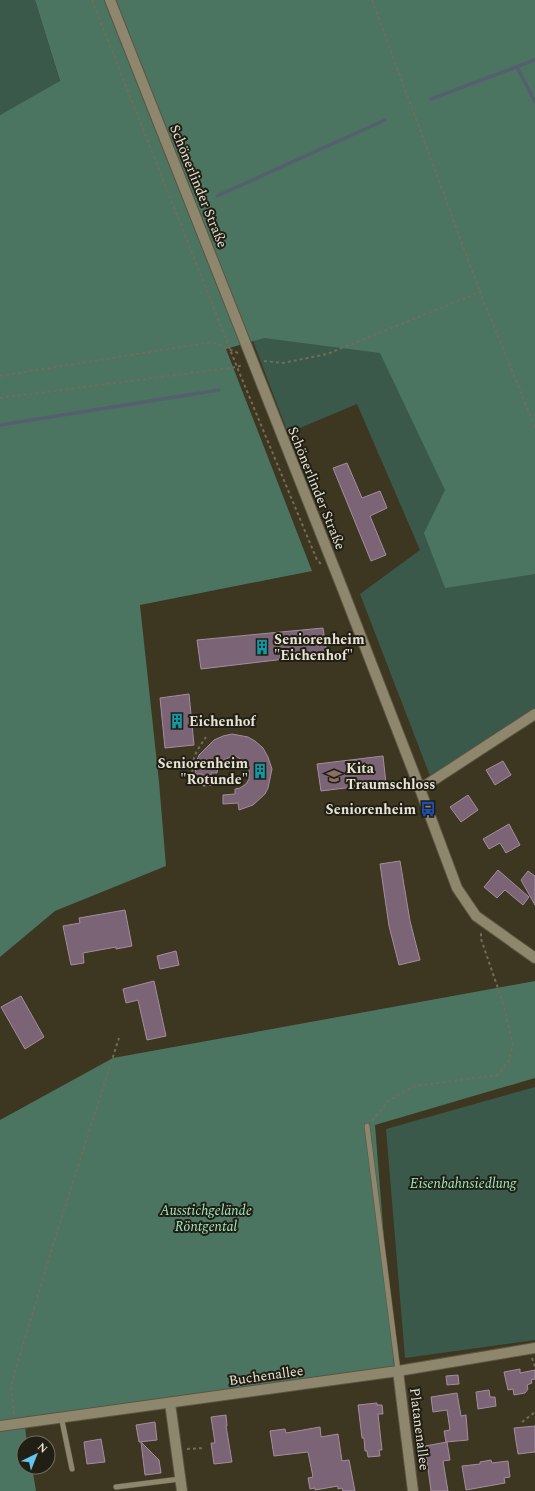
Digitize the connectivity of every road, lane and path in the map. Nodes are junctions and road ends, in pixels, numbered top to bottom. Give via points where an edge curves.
1 (92, 0) edge
2 (110, 0) edge
3 (372, 0) edge
4 (480, 292) junction
5 (231, 350) junction
6 (252, 361) junction
7 (237, 367) junction
8 (0, 376) edge
9 (0, 398) edge
10 (535, 427) edge
11 (321, 565) dead end
12 (535, 714) edge
13 (206, 737) dead end
14 (193, 784) dead end
15 (420, 789) junction
16 (481, 930) dead end
17 (535, 958) edge
18 (119, 1038) dead end
19 (367, 1126) joint
20 (535, 1348) edge
21 (398, 1371) junction
22 (170, 1403) junction
23 (535, 1412) edge
24 (61, 1415) junction
25 (522, 1422) dead end
26 (15, 1423) junction
27 (0, 1426) edge
28 (205, 1448) dead end
29 (176, 1449) junction
30 (72, 1469) dead end
31 (180, 1479) junction
32 (116, 1487) dead end
33 (182, 1491) edge
34 (413, 1491) edge

1 - 5 path
2 - 6 street, Schönerlinder Straße
3 - 4 path
4 - 6 path via 327,354 283,363
4 - 10 path
5 - 6 path
5 - 7 path
5 - 8 path via 212,342
6 - 7 path
6 - 15 street, Schönerlinder Straße
7 - 9 path
7 - 11 path
12 - 15 street
13 - 14 path via 197,750 192,765
15 - 17 street, Schönerlinder Straße via 457,888 467,904 476,916
16 - 19 path via 481,939 503,1003 512,1044 509,1060 498,1075 416,1086 388,1101
18 - 26 path via 11,1385
19 - 21 lane
20 - 21 street, Buchenallee
21 - 22 street, Buchenallee
21 - 34 street, Platanenallee
22 - 24 street, Buchenallee
22 - 29 street
23 - 25 path
24 - 26 street, Buchenallee
24 - 30 lane
26 - 27 street, Buchenallee
28 - 29 path
29 - 31 street
31 - 32 lane
31 - 33 street

